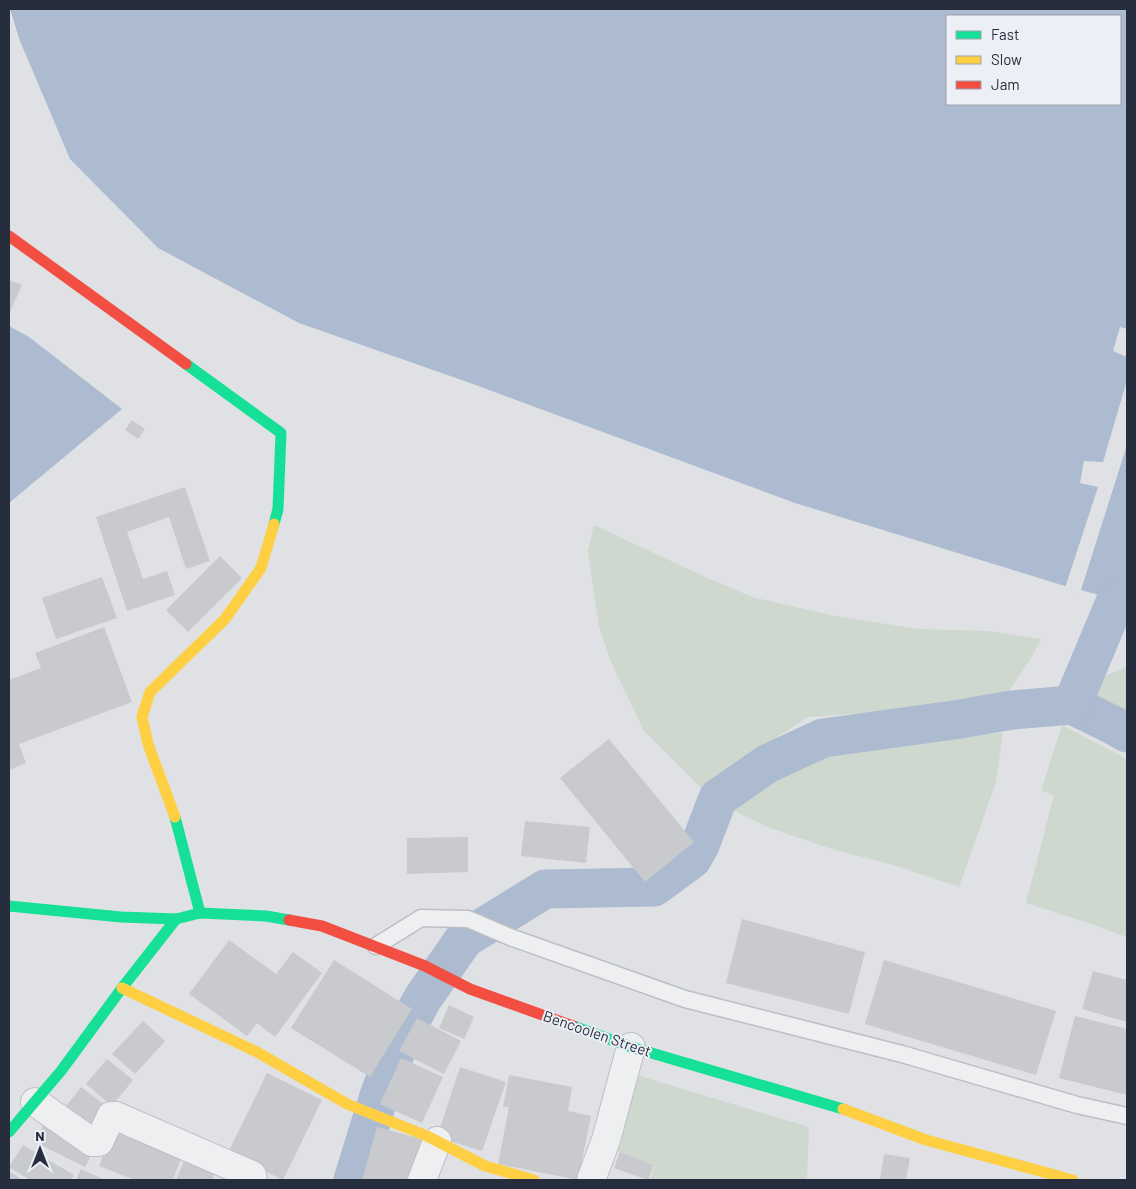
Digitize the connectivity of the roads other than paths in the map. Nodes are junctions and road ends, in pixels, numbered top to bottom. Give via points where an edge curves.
1 (9, 236) edge
2 (9, 906) edge
3 (200, 913) junction
4 (176, 919) junction
5 (376, 946) junction
6 (122, 988) junction
7 (630, 1048) junction
8 (35, 1102) junction
9 (1127, 1116) edge
10 (9, 1132) edge
11 (437, 1141) junction
12 (253, 1180) edge
13 (422, 1180) edge
14 (534, 1180) edge
15 (591, 1180) edge
16 (1073, 1180) edge

1 - 3 street via 281,433 278,509 261,568 226,619 150,692 142,717 148,744 177,821
2 - 4 street, Bencoolen Street
3 - 4 street, Bencoolen Street
3 - 5 street, Bencoolen Street via 266,916 322,926
4 - 6 street
5 - 7 street, Bencoolen Street via 470,989
5 - 9 lane via 421,918 468,919 685,999
6 - 8 street
6 - 11 street via 256,1052 347,1104
7 - 15 street via 606,1140
7 - 16 street, Bencoolen Street via 852,1112 926,1140
8 - 10 street
8 - 12 street via 92,1142 99,1142 111,1116 116,1116 252,1175
11 - 13 street
11 - 14 street via 485,1166

